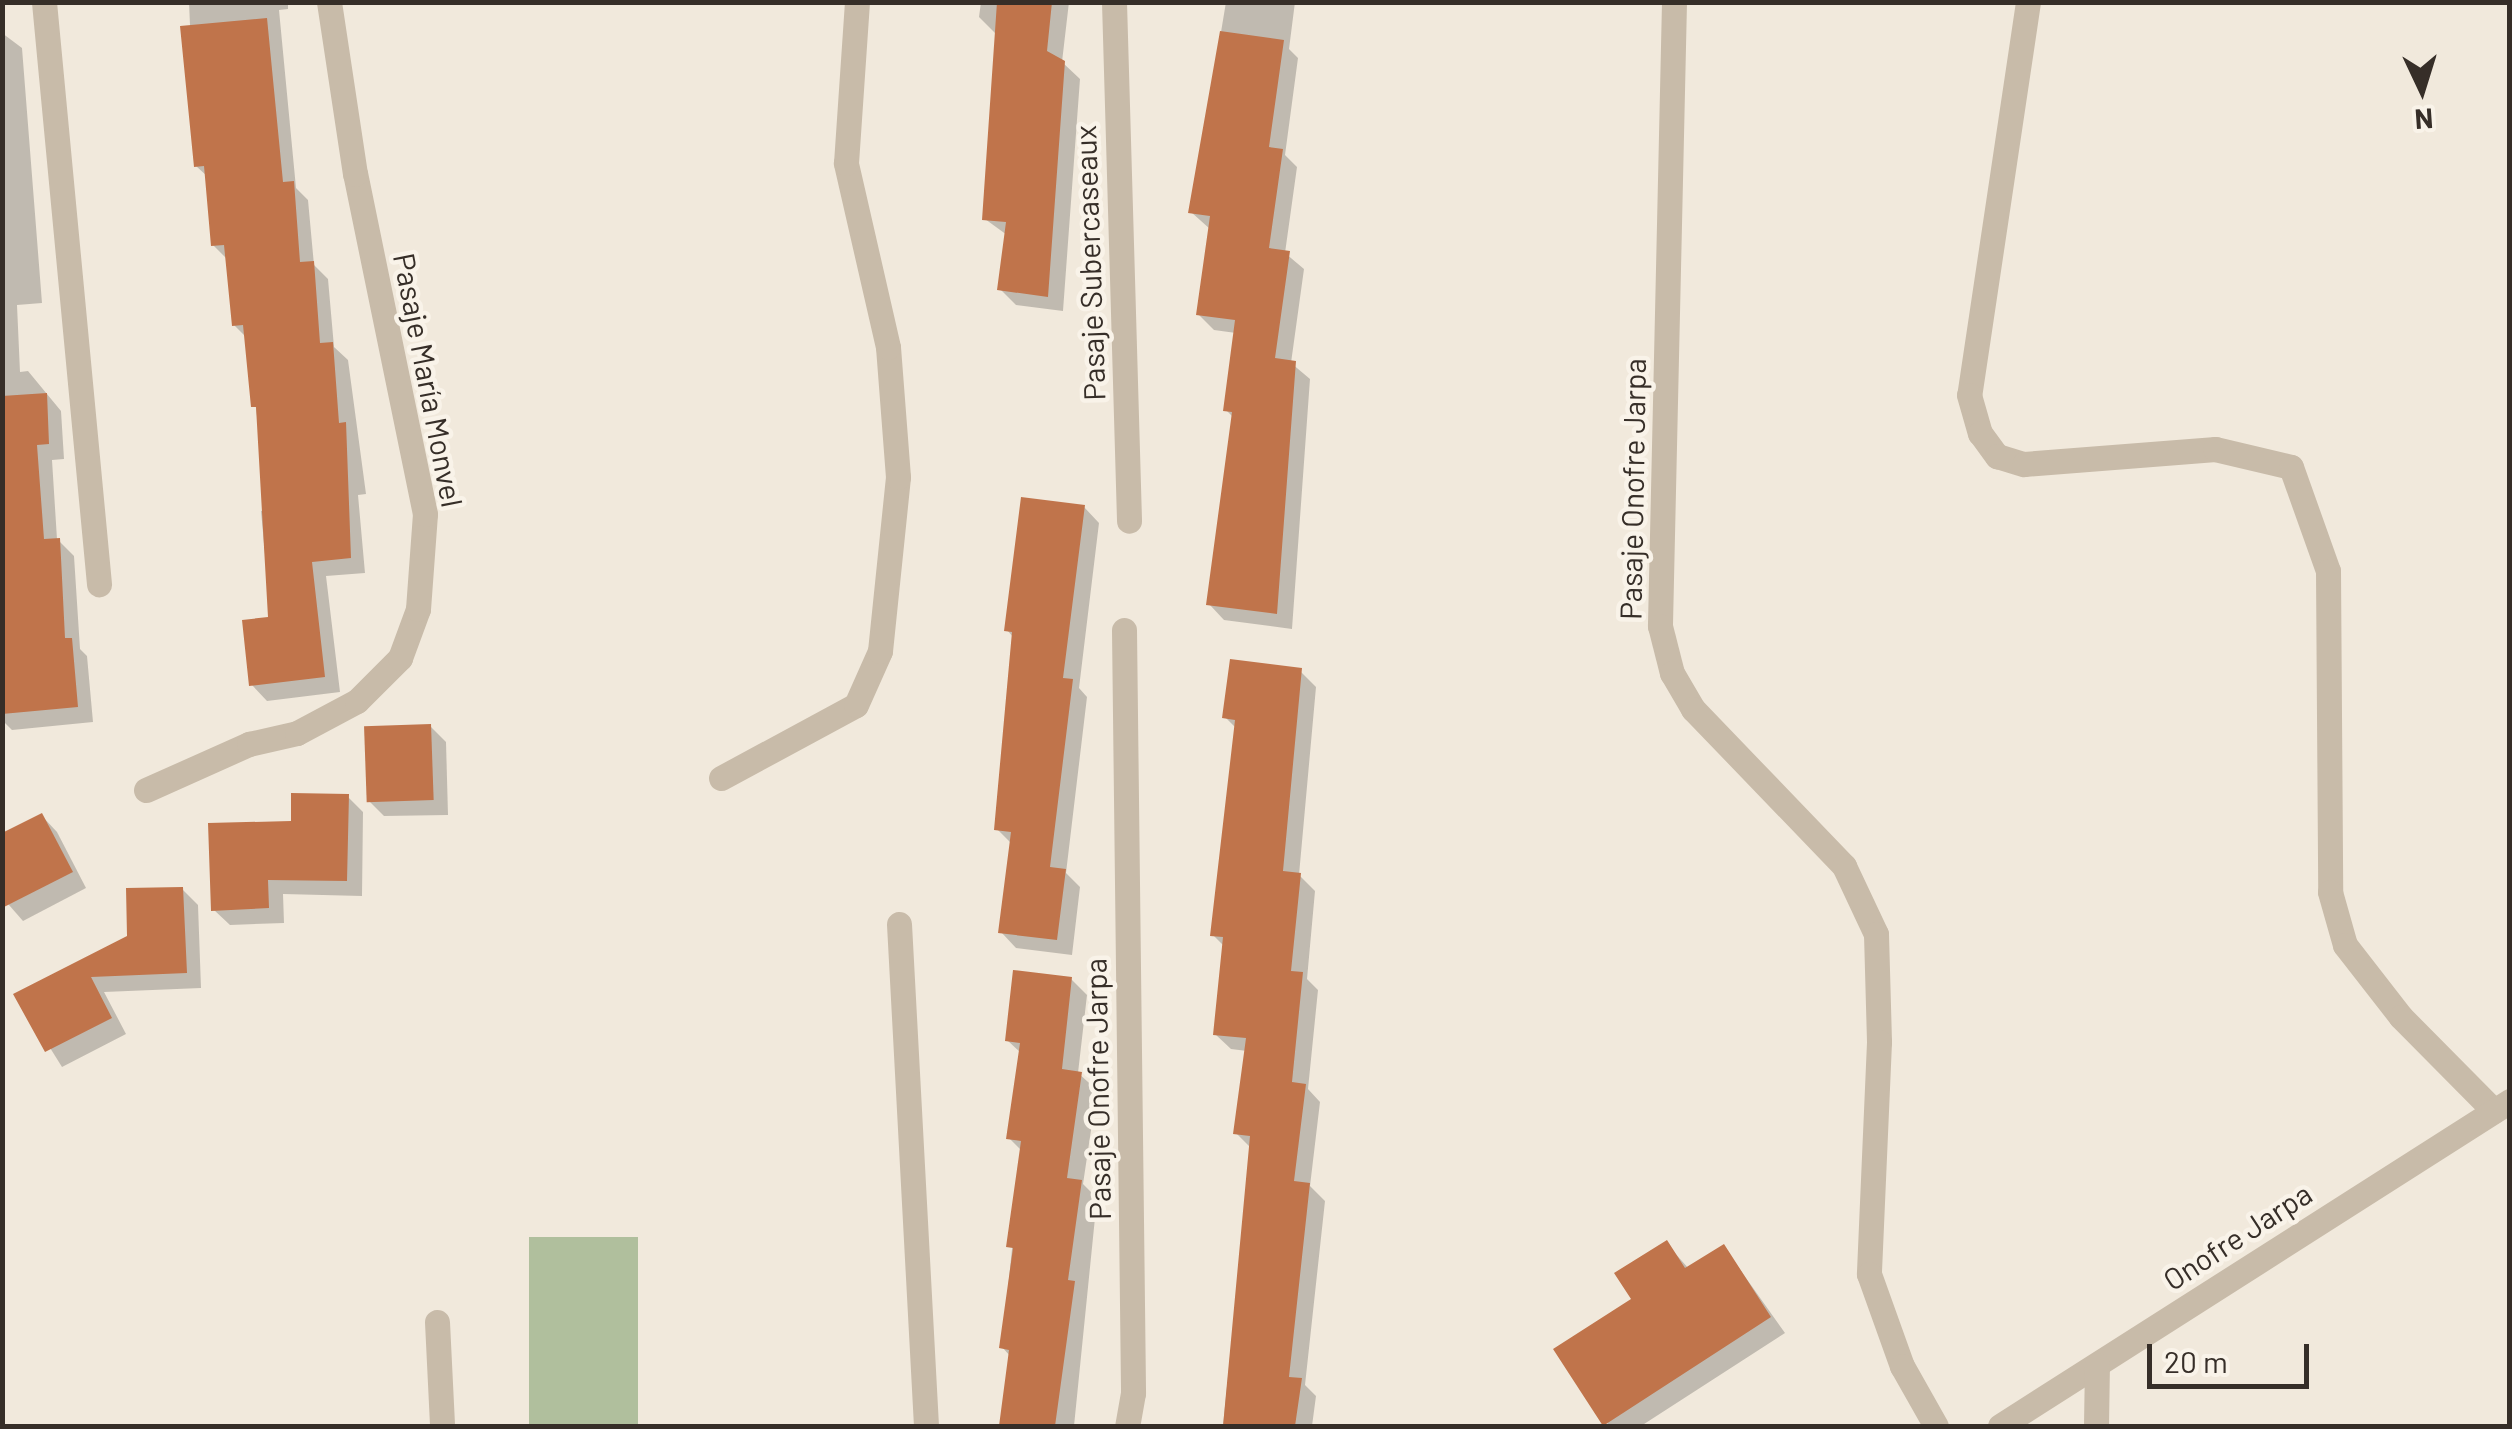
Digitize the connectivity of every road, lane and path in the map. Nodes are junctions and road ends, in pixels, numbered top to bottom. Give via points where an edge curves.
1 (44, 2) edge
2 (329, 2) edge
3 (857, 2) edge
4 (1114, 2) edge
5 (1674, 2) edge
6 (2028, 2) edge
7 (1129, 521) dead end
8 (99, 584) dead end
9 (1124, 630) dead end
10 (721, 778) dead end
11 (146, 790) dead end
12 (899, 924) dead end
13 (2502, 1106) edge
14 (437, 1322) dead end
15 (2097, 1365) junction
16 (2025, 1419) edge
17 (442, 1426) edge
18 (926, 1426) edge
19 (1127, 1426) edge
20 (1936, 1426) edge
21 (2000, 1426) edge
22 (2096, 1426) edge

1 - 8 street
2 - 11 street, Pasaje María Monvel via 355,174 420,480 418,609 400,658 357,701 297,733 250,744
3 - 10 street via 846,162 888,347 898,477 880,651 856,705
4 - 7 street, Pasaje Subercaseaux
5 - 20 street, Pasaje Onofre Jarpa via 1660,626 1672,673 1693,709 1844,866 1876,934 1879,1042 1869,1274 1902,1366
6 - 13 street via 1970,394 1980,433 1997,456 2024,464 2215,449 2291,467 2328,572 2330,892 2345,944 2400,1017
9 - 19 street, Pasaje Onofre Jarpa via 1133,1393
12 - 18 street
13 - 15 street, Onofre Jarpa
14 - 17 street
15 - 16 street, Onofre Jarpa
15 - 22 street
16 - 21 street, Onofre Jarpa

